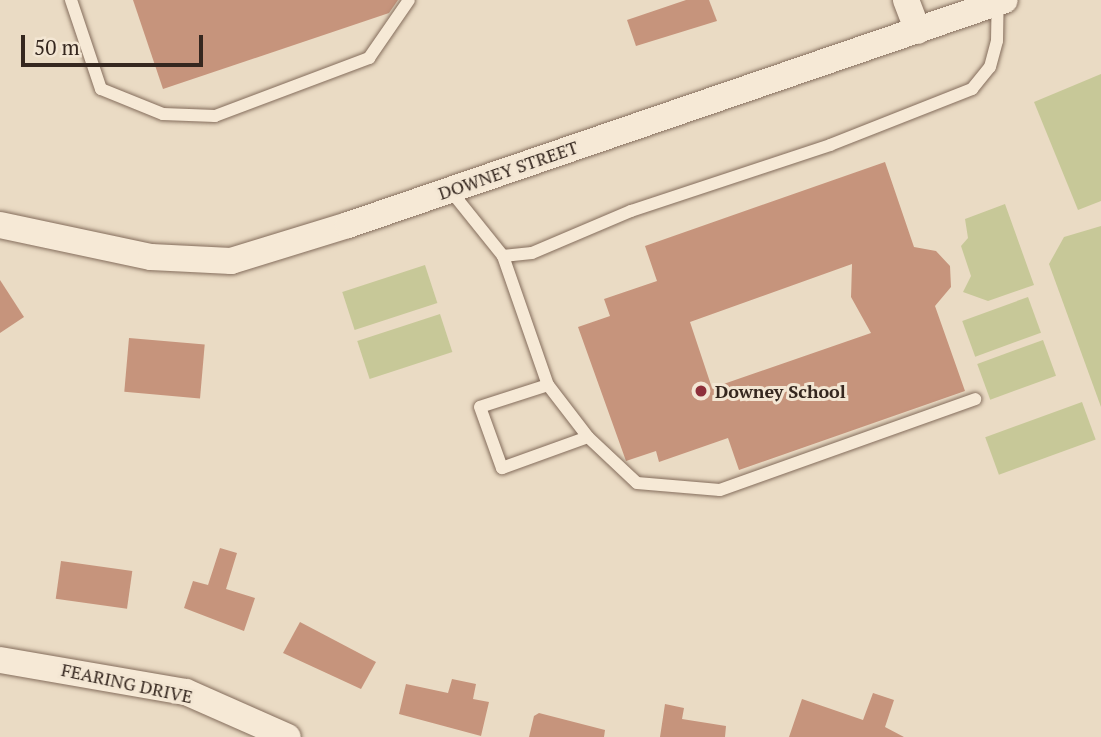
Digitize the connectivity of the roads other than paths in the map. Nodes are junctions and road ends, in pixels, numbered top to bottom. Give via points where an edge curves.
1 (71, 0) edge
2 (409, 0) edge
3 (906, 0) edge
4 (1001, 1) edge
5 (918, 31) junction
6 (450, 189) junction
7 (0, 225) edge
8 (503, 256) junction
9 (548, 385) junction
10 (975, 399) dead end
11 (588, 437) junction
12 (0, 660) edge
13 (288, 737) edge

1 - 2 lane via 102,89 163,114 215,117 369,58
3 - 5 street
4 - 5 street, DOWNEY STREET
4 - 8 lane via 990,67 972,89 830,145 631,211 532,253
5 - 6 street, DOWNEY STREET
6 - 7 street, DOWNEY STREET via 231,261 151,257
6 - 8 lane
8 - 9 lane
9 - 11 lane
9 - 11 lane via 480,407 502,468
10 - 11 lane via 720,490 636,483
12 - 13 street, FEARING DRIVE via 186,692

